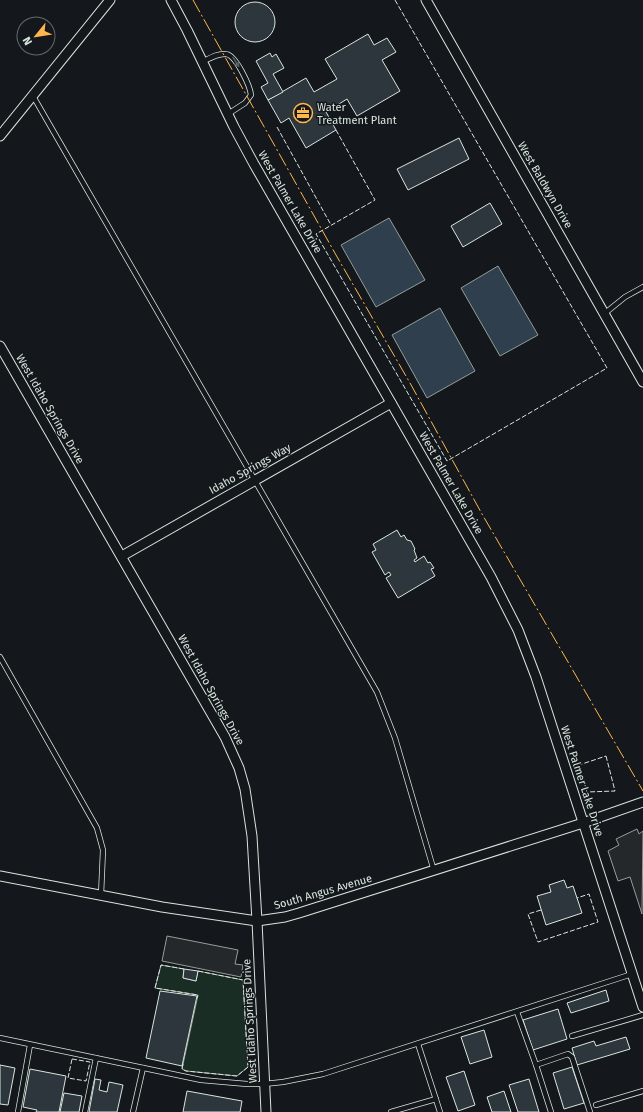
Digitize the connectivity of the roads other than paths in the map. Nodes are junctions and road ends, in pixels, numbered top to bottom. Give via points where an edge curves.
1 (110, 0) edge
2 (171, 0) edge
3 (426, 0) edge
4 (202, 62) junction
5 (33, 96) junction
6 (228, 114) junction
7 (0, 136) edge
8 (643, 287) edge
9 (604, 314) junction
10 (0, 346) edge
11 (643, 382) edge
12 (392, 404) junction
13 (255, 480) junction
14 (122, 556) junction
15 (0, 657) edge
16 (643, 802) edge
17 (583, 823) junction
18 (434, 870) junction
19 (0, 876) edge
20 (101, 895) junction
21 (257, 921) junction
22 (632, 974) junction
23 (643, 1007) edge
24 (517, 1012) junction
25 (643, 1014) edge
26 (572, 1036) dead end
27 (0, 1038) edge
28 (418, 1044) junction
29 (30, 1045) junction
30 (96, 1058) junction
31 (536, 1066) junction
32 (142, 1068) junction
33 (264, 1084) junction
34 (643, 1090) edge
35 (436, 1098) junction
36 (596, 1105) dead end
37 (18, 1112) edge
38 (85, 1112) edge
39 (133, 1112) edge
40 (266, 1112) edge
41 (391, 1112) edge
42 (440, 1112) edge
43 (551, 1112) edge
44 (590, 1112) edge

1 - 5 street
2 - 4 street, West Palmer Lake Drive
3 - 9 street, West Baldwyn Drive
4 - 6 street, West Palmer Lake Drive
4 -> 6 lane via 217,55 227,54 234,57 250,88 251,95 245,103
5 - 7 street
5 - 13 lane
6 - 12 street, West Palmer Lake Drive
8 - 9 lane via 625,297
9 - 11 street, West Baldwyn Drive
10 - 14 street, West Idaho Springs Drive
12 - 13 street, Idaho Springs Way
12 - 17 street, West Palmer Lake Drive via 491,577 518,630 536,677
13 - 14 street, Idaho Springs Way
13 - 18 lane via 377,692 395,738
14 - 21 street, West Idaho Springs Drive via 225,737 239,768 252,836
15 - 20 lane via 97,828 103,850
16 - 17 street, South Angus Avenue
17 - 18 street, South Angus Avenue
17 - 22 street, West Palmer Lake Drive
18 - 21 street, South Angus Avenue via 299,913
19 - 20 street, South Angus Avenue
20 - 21 street, South Angus Avenue
21 - 33 street, West Idaho Springs Drive
22 - 23 street, West Palmer Lake Drive
22 - 24 lane
24 - 28 lane
24 - 31 lane
25 - 26 lane
27 - 29 lane
28 - 33 lane via 323,1074
28 - 35 lane
29 - 30 lane
29 - 37 lane
30 - 32 lane
30 - 38 lane
31 - 43 lane
31 - 44 lane via 568,1054 572,1057
32 - 33 lane via 201,1080
32 - 39 lane
33 - 40 street, West Idaho Springs Drive
34 - 36 lane
35 - 41 lane
35 - 42 lane

